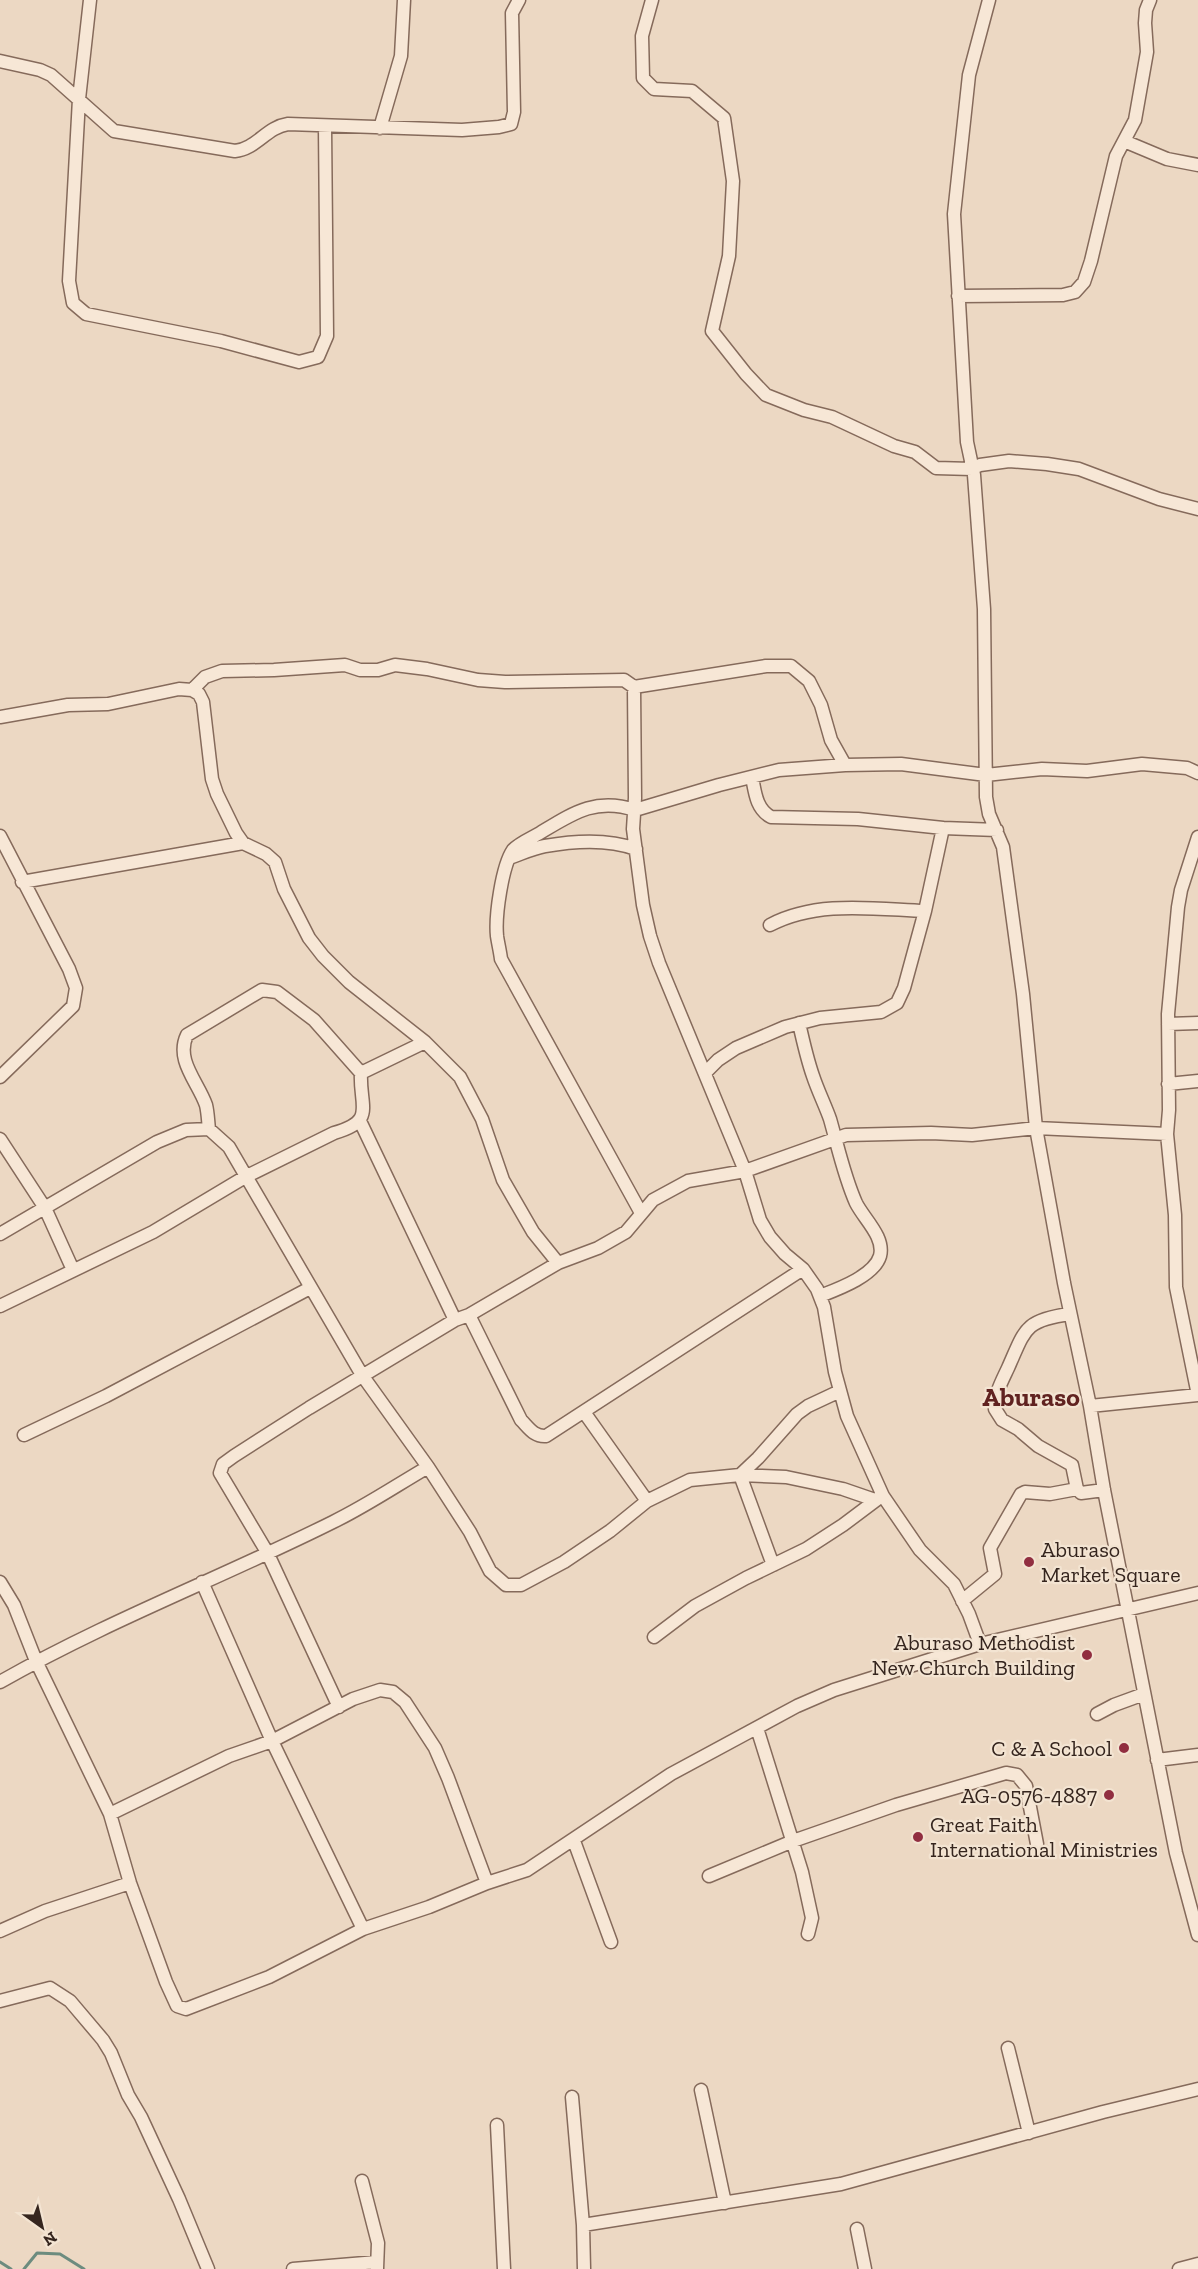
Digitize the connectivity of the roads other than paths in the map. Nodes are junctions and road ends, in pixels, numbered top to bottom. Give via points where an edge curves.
1 (90, 0) edge
2 (404, 0) edge
3 (519, 0) edge
4 (652, 0) edge
5 (989, 0) edge
6 (1150, 0) edge
7 (0, 61) edge
8 (79, 99) junction
9 (325, 127) junction
10 (380, 128) junction
11 (1124, 141) junction
12 (1198, 165) edge
13 (958, 296) junction
14 (972, 469) junction
15 (1198, 509) edge
16 (634, 687) junction
17 (192, 690) junction
18 (0, 717) edge
19 (845, 765) junction
20 (1198, 773) edge
21 (986, 775) junction
22 (752, 777) junction
23 (635, 810) junction
24 (943, 828) junction
25 (997, 830) junction
26 (0, 836) edge
27 (1198, 837) edge
28 (243, 843) junction
29 (636, 849) junction
30 (509, 858) junction
31 (22, 882) junction
32 (925, 911) junction
33 (770, 925) dead end
34 (799, 1023) junction
35 (1198, 1023) edge
36 (1168, 1024) junction
37 (424, 1042) junction
38 (361, 1073) junction
39 (705, 1073) junction
40 (0, 1077) edge
41 (1198, 1081) edge
42 (1168, 1084) junction
43 (360, 1121) junction
44 (1036, 1128) junction
45 (208, 1129) junction
46 (1167, 1134) junction
47 (0, 1139) edge
48 (835, 1139) junction
49 (745, 1171) junction
50 (245, 1177) junction
51 (45, 1208) junction
52 (642, 1213) junction
53 (0, 1234) edge
54 (558, 1263) junction
55 (803, 1269) junction
56 (73, 1270) junction
57 (310, 1288) junction
58 (820, 1296) junction
59 (0, 1306) edge
60 (1070, 1314) junction
61 (469, 1315) junction
62 (455, 1320) junction
63 (362, 1375) junction
64 (840, 1391) junction
65 (1198, 1395) edge
66 (1090, 1406) junction
67 (584, 1412) junction
68 (24, 1435) dead end
69 (428, 1467) junction
70 (740, 1475) junction
71 (1077, 1489) junction
72 (1104, 1490) junction
73 (879, 1498) junction
74 (647, 1501) junction
75 (267, 1552) junction
76 (773, 1565) junction
77 (0, 1582) edge
78 (202, 1582) junction
79 (1198, 1593) edge
80 (962, 1601) junction
81 (1127, 1611) junction
82 (654, 1637) dead end
83 (980, 1644) junction
84 (36, 1661) junction
85 (0, 1682) edge
86 (1144, 1694) junction
87 (339, 1707) junction
88 (1097, 1714) dead end
89 (757, 1728) junction
90 (272, 1741) junction
91 (1198, 1755) edge
92 (1157, 1760) junction
93 (110, 1814) junction
94 (793, 1840) junction
95 (574, 1841) junction
96 (1037, 1844) dead end
97 (709, 1876) dead end
98 (130, 1883) junction
99 (487, 1883) junction
100 (363, 1929) junction
101 (0, 1931) edge
102 (808, 1934) dead end
103 (1198, 1935) edge
104 (611, 1942) dead end
105 (0, 2001) edge
106 (1008, 2048) dead end
107 (701, 2090) dead end
108 (1198, 2090) edge
109 (572, 2097) dead end
110 (496, 2125) dead end
111 (1029, 2133) junction
112 (362, 2181) dead end
113 (724, 2203) junction
114 (583, 2225) junction
115 (857, 2229) dead end
116 (1198, 2265) edge
117 (377, 2266) edge
118 (207, 2269) edge
119 (293, 2269) edge
120 (504, 2269) edge
121 (584, 2269) edge
122 (865, 2269) edge
123 (1179, 2269) edge

1 - 8 street
2 - 10 street via 400,56
3 - 10 street via 512,13 514,112 510,124 462,130
4 - 14 street via 642,36 642,78 654,89 692,91 724,118 733,181 729,256 712,331 766,394 915,452 936,468
5 - 13 street via 969,75 954,214
6 - 11 street via 1146,10 1148,51 1135,120
7 - 8 street via 51,75
8 - 9 street via 114,131 235,151 246,148 278,125
8 - 9 street via 69,281 73,303 86,314 220,341 299,362 318,357 327,336
9 - 10 street
11 - 12 street via 1167,159
11 - 13 street via 1116,156 1091,261 1084,282 1075,292
13 - 14 street
14 - 15 street via 1009,461 1079,469
14 - 21 street via 984,609
16 - 17 street via 624,680 505,682 395,665 378,670 345,665 222,671 206,677
16 - 19 street via 766,666 791,666 809,681 831,740
16 - 23 street
17 - 18 street
17 - 28 street via 203,702 212,779
19 - 21 street via 901,764
19 - 22 street via 779,770
20 - 21 street via 1187,768 1142,764 1087,771 1042,769
21 - 25 street via 989,814
22 - 23 street
22 - 24 street via 758,803 763,813 771,817 858,819
23 - 29 street
23 - 30 street via 601,804 579,810 514,848
24 - 25 street
24 - 32 street
25 - 44 street via 1004,847
26 - 31 street
27 - 36 street via 1178,907
28 - 31 street
28 - 37 street via 275,862 309,938 323,956
29 - 30 street via 623,844 566,844 543,846
29 - 39 street via 650,936
30 - 52 street via 497,934 501,959
31 - 40 street via 76,988 73,1006
32 - 33 street via 828,909 788,915
32 - 34 street via 897,1003 881,1012
34 - 39 street via 736,1048
34 - 48 street
35 - 36 street
36 - 42 street
37 - 38 street
37 - 54 street via 460,1077 482,1119 503,1180 533,1232
38 - 43 street via 364,1110
38 - 45 street via 315,1020 277,992 262,990 188,1035 183,1045 184,1058 207,1107
39 - 49 street
41 - 42 street
42 - 46 street
43 - 50 street
43 - 62 street
44 - 46 street
44 - 48 street via 972,1135 846,1135
44 - 60 street
45 - 50 street via 229,1147
45 - 51 street via 186,1130 157,1142
46 - 65 street via 1176,1287
47 - 51 street
48 - 49 street
48 - 58 street via 860,1212 881,1248 876,1264 865,1273
49 - 52 street via 688,1181 653,1200
49 - 55 street via 760,1220 770,1237
50 - 56 street via 153,1232
50 - 57 street
51 - 53 street
51 - 56 street
52 - 54 street via 626,1232
54 - 61 street
55 - 58 street
55 - 67 street
56 - 59 street
57 - 63 street
57 - 68 street
58 - 64 street
60 - 66 street
60 - 71 street via 1041,1320 1023,1334 994,1404 1002,1420 1072,1465
61 - 62 street
61 - 67 street via 514,1408 532,1432 546,1436
62 - 63 street
63 - 69 street
63 - 75 street via 223,1464 220,1473
64 - 70 street via 797,1414
64 - 73 street
65 - 66 street
66 - 72 street
67 - 74 street
69 - 74 street via 490,1571 506,1585 521,1585 564,1562
69 - 75 street via 335,1521
70 - 73 street via 786,1477
70 - 74 street via 690,1480
70 - 76 street
71 - 72 street via 1081,1493
71 - 80 street via 1021,1494 990,1548 995,1574
72 - 81 street
73 - 76 street via 843,1526
73 - 80 street via 920,1550 954,1584
75 - 78 street
75 - 87 street
76 - 82 street via 695,1606
77 - 84 street via 14,1605
78 - 84 street
78 - 90 street
79 - 81 street
80 - 83 street
81 - 83 street
81 - 86 street
83 - 89 street via 834,1690
84 - 85 street
84 - 93 street
86 - 88 street
86 - 92 street
87 - 90 street
87 - 99 street via 380,1690 393,1692 405,1702 435,1748
89 - 94 street
89 - 95 street via 671,1774
90 - 93 street via 229,1756
90 - 100 street
91 - 92 street
92 - 103 street
93 - 98 street
94 - 96 street via 1006,1773 1017,1775 1026,1786
94 - 97 street
94 - 102 street via 812,1918
95 - 99 street via 527,1870
95 - 104 street
98 - 100 street via 166,1982 181,2008 269,1977
98 - 101 street via 45,1911
99 - 100 street
105 - 118 street via 50,1988 70,2001 103,2040 179,2199
106 - 111 street
107 - 113 street
108 - 111 street
109 - 114 street
110 - 120 street
111 - 113 street via 841,2184
112 - 117 street via 378,2243
113 - 114 street
114 - 121 street
115 - 122 street
116 - 123 street
117 - 119 street

